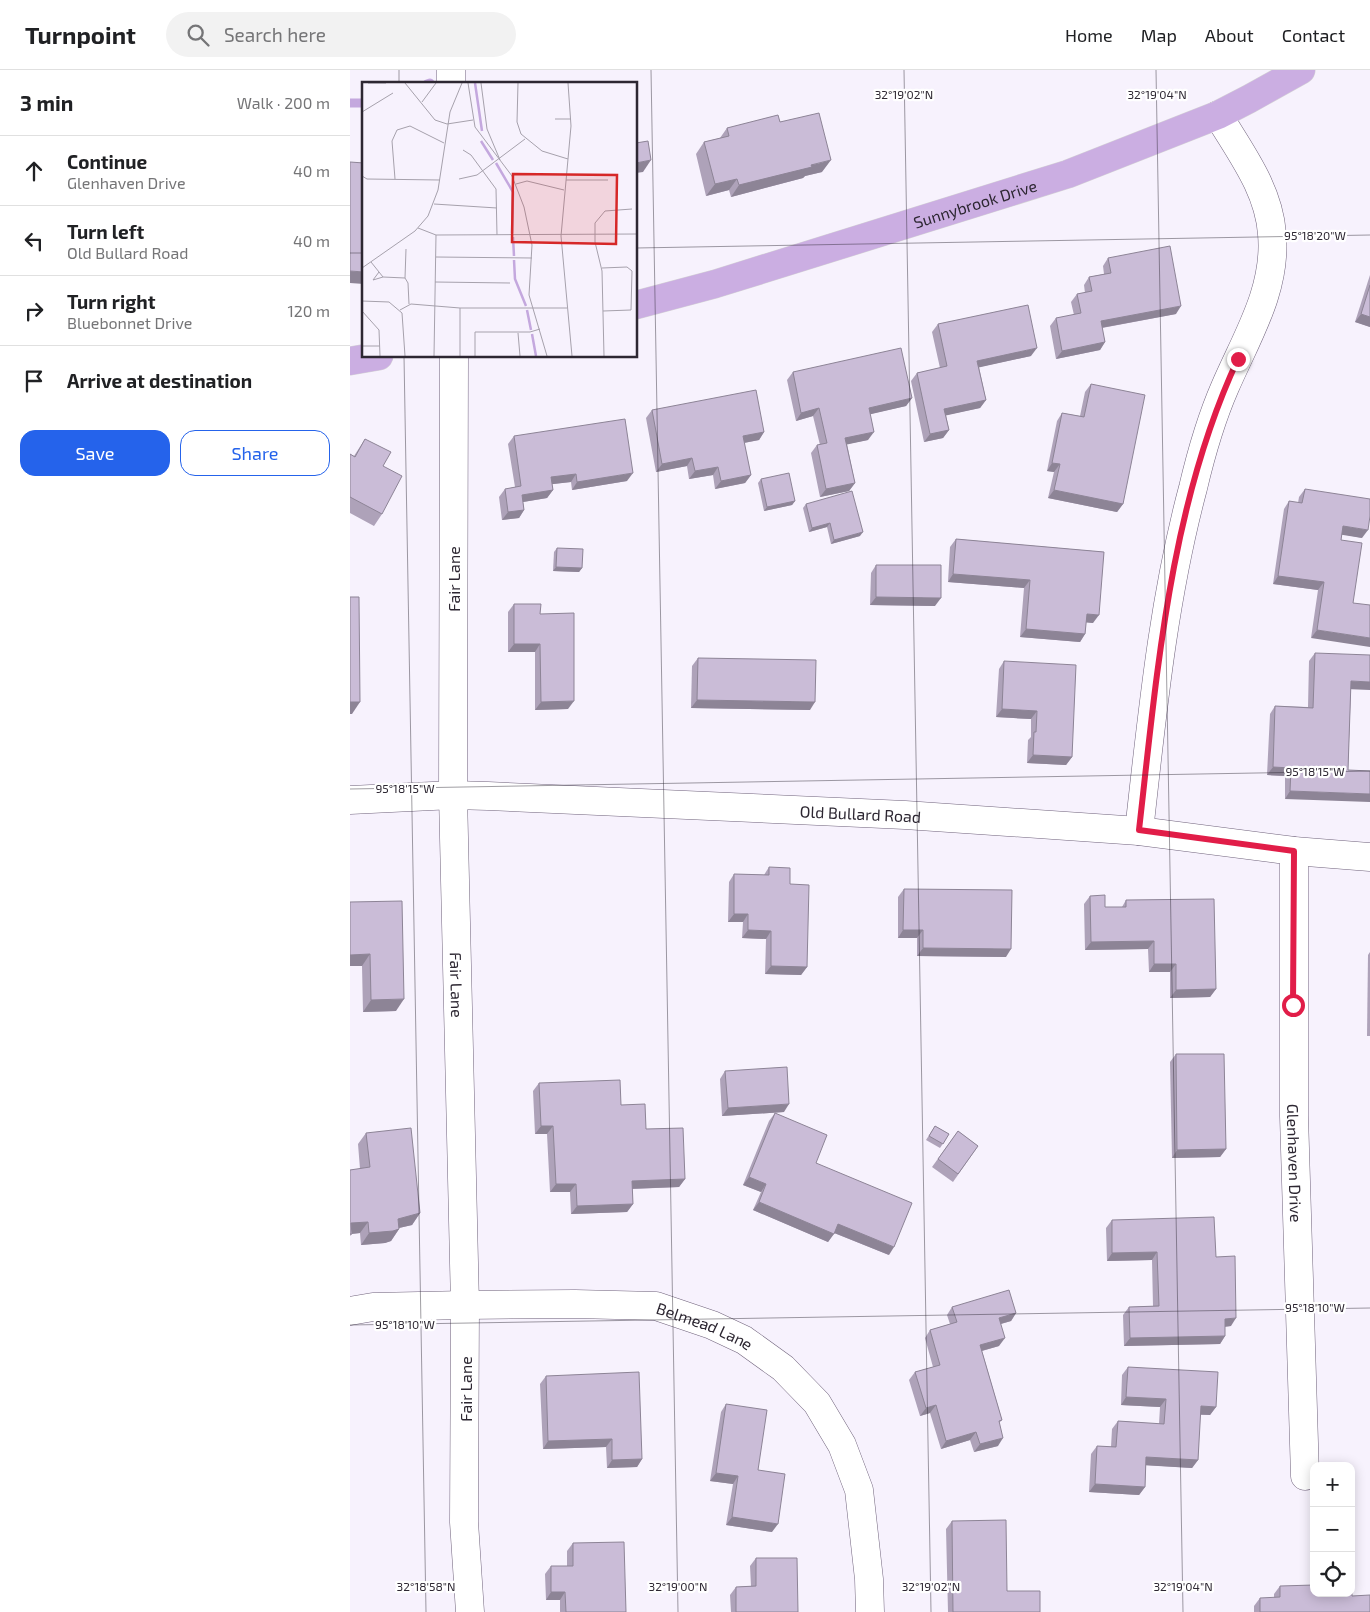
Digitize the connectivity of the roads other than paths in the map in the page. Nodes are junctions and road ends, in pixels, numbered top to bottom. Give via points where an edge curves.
1 (1301, 70) edge
2 (1218, 115) junction
3 (638, 304) edge
4 (367, 358) edge
5 (454, 358) edge
6 (350, 361) edge
7 (453, 795) junction
8 (350, 800) edge
9 (1139, 830) junction
10 (1294, 851) junction
11 (1370, 857) edge
12 (465, 1305) junction
13 (350, 1311) edge
14 (1305, 1476) dead end
15 (470, 1612) edge
16 (870, 1612) edge

1 - 2 main road, Sunnybrook Drive
2 - 3 main road, Sunnybrook Drive via 1059,177
2 - 9 street via 1254,175 1269,214 1272,235 1270,276 1263,302 1214,414 1192,488 1168,604
4 - 6 main road
5 - 7 street, Fair Lane
7 - 8 street, Old Bullard Road
7 - 9 street, Old Bullard Road via 877,813
7 - 12 street, Fair Lane
9 - 10 street, Old Bullard Road
10 - 11 street, Old Bullard Road
10 - 14 street, Glenhaven Drive via 1294,1116
12 - 13 street, Belmead Lane
12 - 15 street, Fair Lane via 464,1522
12 - 16 street, Belmead Lane via 656,1306 744,1340 783,1368 817,1403 842,1445 859,1490

